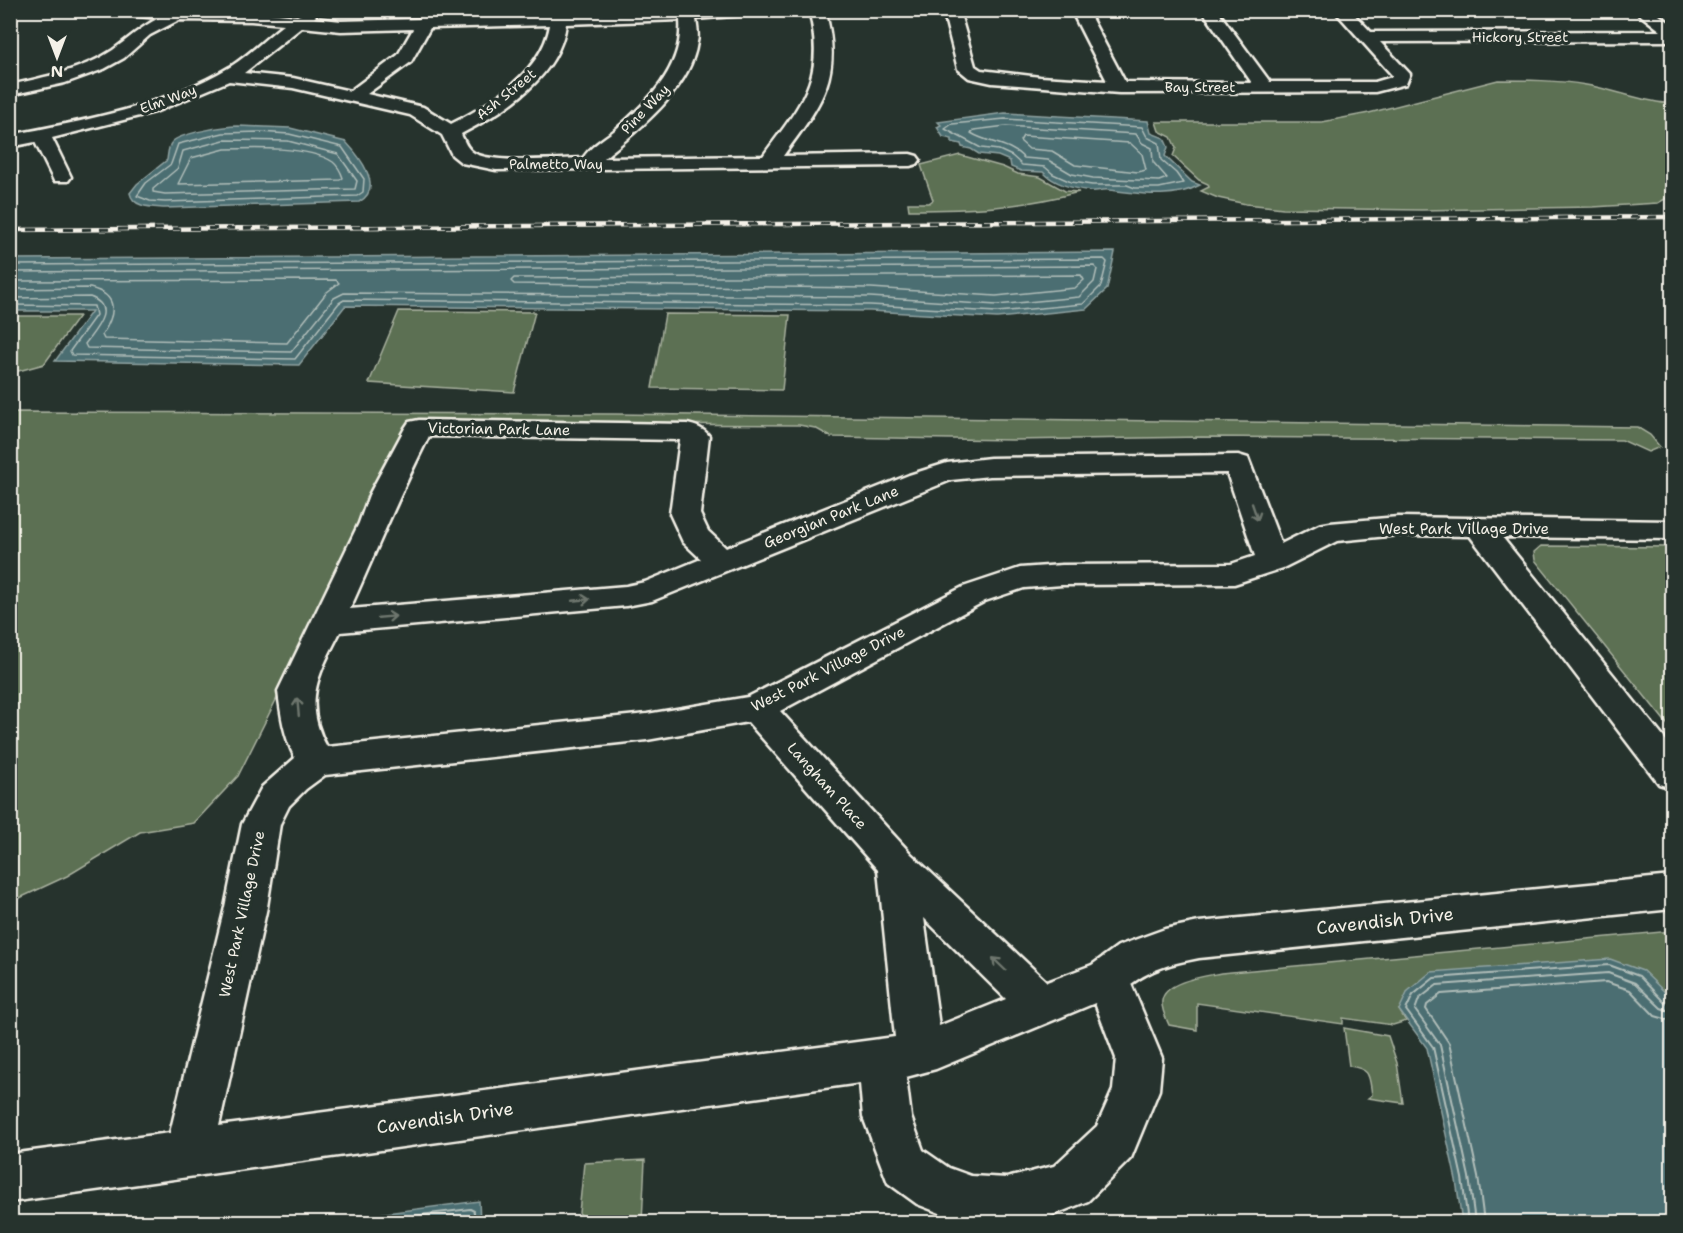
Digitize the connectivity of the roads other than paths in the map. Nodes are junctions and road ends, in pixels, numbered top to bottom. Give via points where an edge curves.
1 (127, 10) edge
2 (275, 10) edge
3 (666, 10) edge
4 (745, 10) edge
5 (817, 10) edge
6 (951, 10) edge
7 (1079, 10) edge
8 (1209, 10) edge
9 (1341, 10) edge
10 (1641, 10) edge
11 (179, 13) edge
12 (688, 13) edge
13 (560, 14) edge
14 (429, 17) edge
15 (302, 19) junction
16 (1672, 31) edge
17 (1672, 36) edge
18 (1367, 37) junction
19 (227, 76) junction
20 (1264, 87) junction
21 (1119, 88) junction
22 (10, 90) edge
23 (354, 96) junction
24 (450, 132) junction
25 (41, 135) junction
26 (10, 141) edge
27 (910, 160) dead end
28 (769, 161) junction
29 (590, 164) junction
30 (61, 177) dead end
31 (1479, 528) junction
32 (1672, 530) edge
33 (1272, 561) junction
34 (722, 562) junction
35 (328, 622) junction
36 (756, 708) junction
37 (316, 762) junction
38 (1672, 774) edge
39 (897, 865) junction
40 (1672, 893) edge
41 (1107, 978) junction
42 (1041, 1005) junction
43 (901, 1057) junction
44 (189, 1153) junction
45 (10, 1178) edge

1 - 11 street
2 - 15 street
3 - 13 street
4 - 12 street
5 - 28 street via 824,66 807,107
6 - 21 street, Bay Street via 967,69 975,74 1005,80
7 - 21 street
8 - 20 street
9 - 18 street, Bay Street
10 - 16 street
11 - 15 street
11 - 22 street via 144,32 105,61 59,79
12 - 13 street
12 - 29 street, Pine Way via 689,45 673,80
13 - 14 street
13 - 24 street, Ash Street via 553,46 536,72 467,125
14 - 15 street via 341,26
14 - 23 street via 405,58
15 - 19 street, Elm Way
17 - 18 street, Hickory Street
18 - 20 street, Bay Street via 1401,74 1397,82 1375,87
19 - 23 street, Palmetto Way via 293,83
19 - 25 street, Elm Way via 149,107
20 - 21 street, Bay Street
23 - 24 street, Palmetto Way via 416,111
24 - 29 street, Palmetto Way via 459,151 476,161 507,165
25 - 26 street, Elm Way
25 - 30 street
27 - 28 street, Palmetto Way
28 - 29 street, Palmetto Way
31 - 32 street, West Park Village Drive
31 - 33 street, West Park Village Drive via 1398,526 1330,532
31 - 38 street
34 -> 33 street, Georgian Park Lane via 947,472 990,467 1238,464
33 - 36 street, West Park Village Drive via 1234,574 1020,578 974,594
35 -> 34 street, Georgian Park Lane via 626,596 652,591
34 - 35 street, Victorian Park Lane via 694,535 685,514 695,436 687,432 419,428 384,495
37 -> 35 street, Victorian Park Lane via 299,721 297,691
36 - 37 street, West Park Village Drive via 647,727
36 - 39 street, Langham Place
37 - 44 street, West Park Village Drive via 275,797 261,824 246,907
42 -> 39 street, Langham Place
39 - 43 street
40 - 41 street, Cavendish Drive via 1198,940 1133,959
41 - 42 street, Cavendish Drive
41 - 43 street via 1139,1058 1136,1090 1114,1142 1071,1184 1043,1195 1007,1203 971,1201 934,1187 905,1166 887,1117
42 - 43 street, Cavendish Drive
43 - 44 street, Cavendish Drive
44 - 45 street, Cavendish Drive

